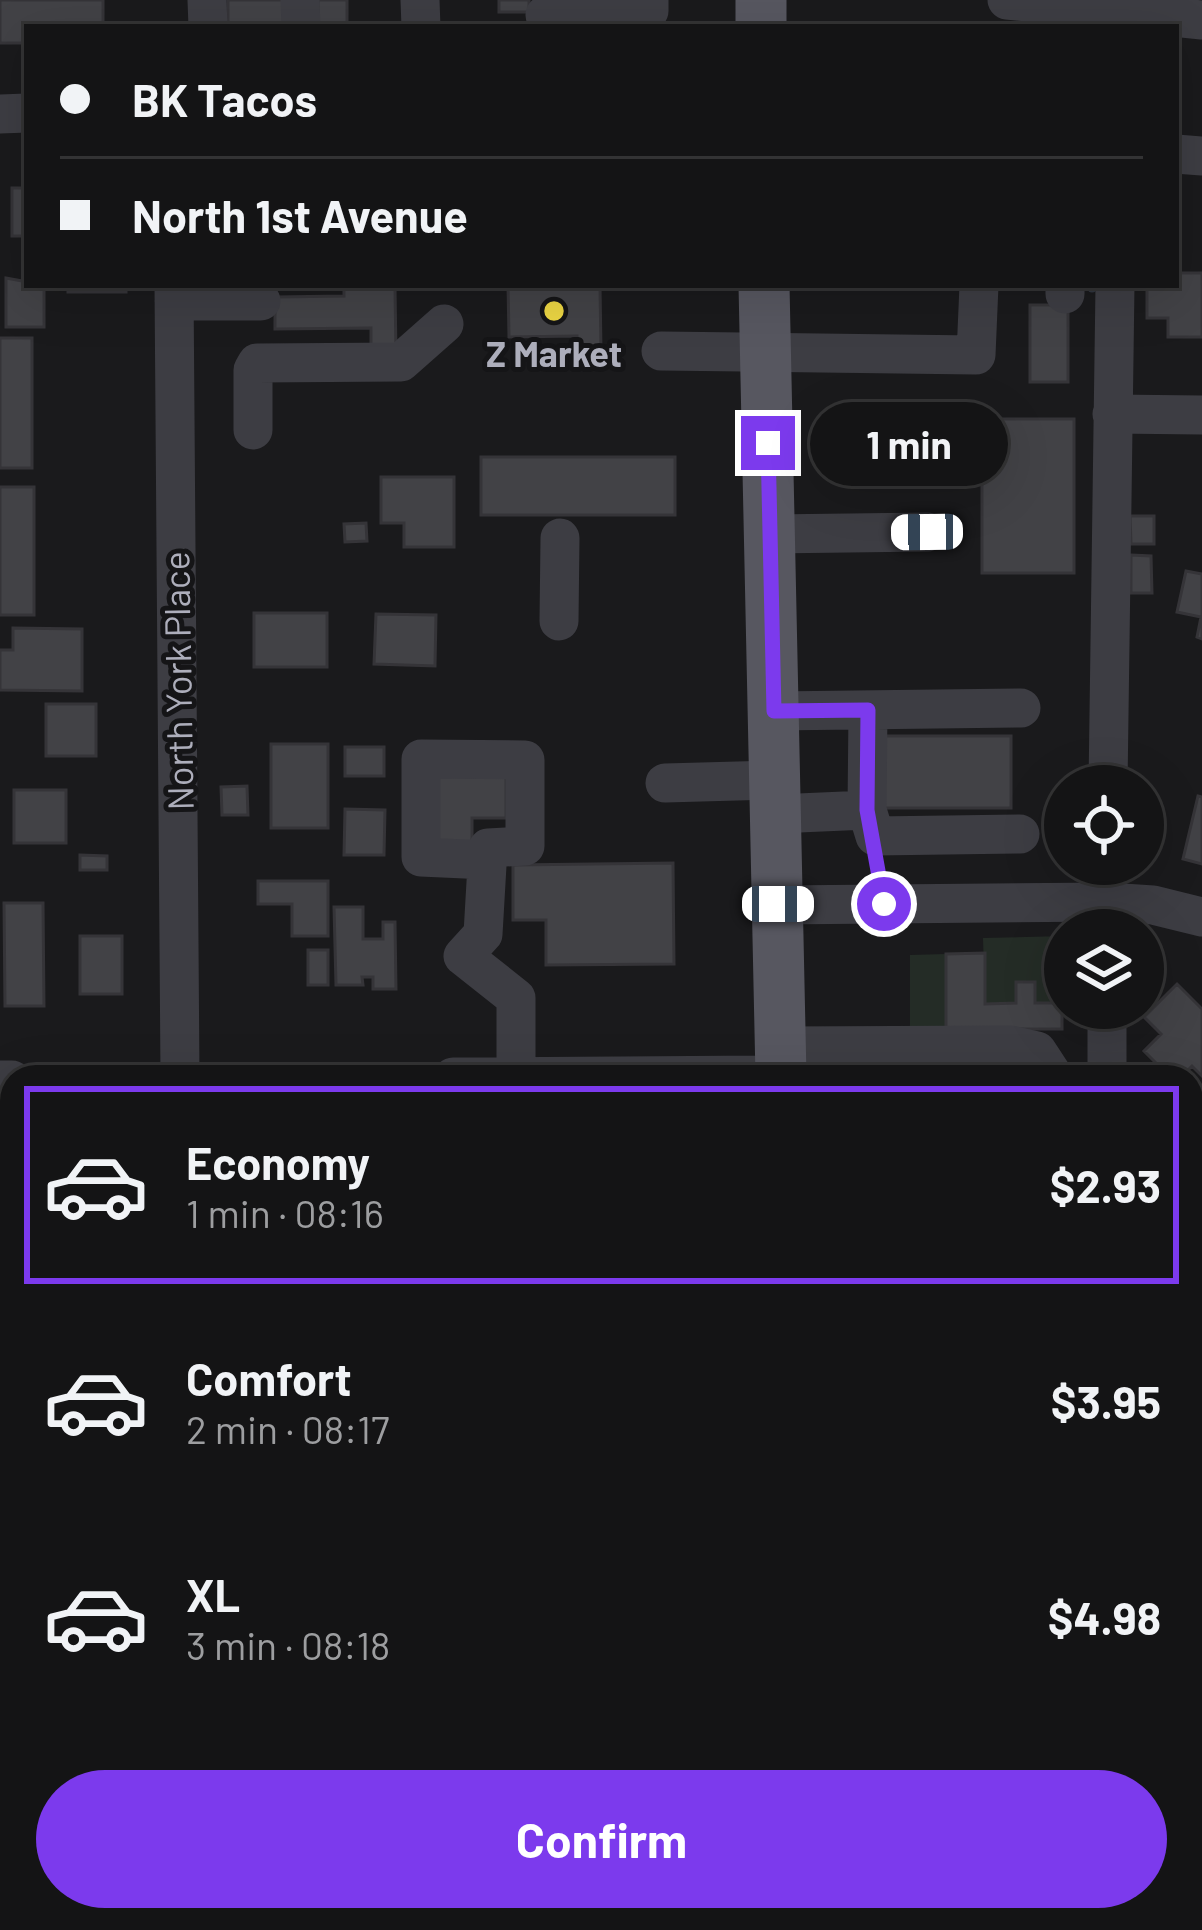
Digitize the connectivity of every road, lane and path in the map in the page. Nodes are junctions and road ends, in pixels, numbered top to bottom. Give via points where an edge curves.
1 (649, 0) edge
2 (1018, 10) edge
3 (545, 14) edge
4 (1202, 20) edge
5 (764, 288) edge
6 (979, 288) edge
7 (1115, 288) edge
8 (174, 293) edge
9 (260, 293) edge
10 (444, 324) dead end
11 (662, 351) dead end
12 (766, 353) junction
13 (262, 362) junction
14 (1112, 414) junction
15 (1202, 415) edge
16 (254, 430) dead end
17 (927, 532) dead end
18 (770, 534) junction
19 (560, 538) dead end
20 (560, 621) dead end
21 (1021, 708) dead end
22 (868, 710) junction
23 (774, 711) junction
24 (1108, 765) edge
25 (665, 783) dead end
26 (776, 797) junction
27 (871, 823) junction
28 (1021, 834) dead end
29 (487, 860) dead end
30 (1107, 899) edge
31 (778, 904) junction
32 (884, 904) junction
33 (1202, 917) edge
34 (1107, 1029) edge
35 (180, 1065) edge
36 (516, 1065) edge
37 (780, 1065) edge
38 (791, 1065) edge
39 (1046, 1065) edge
40 (1107, 1065) edge

1 - 3 street via 649,11
2 - 4 street
5 - 12 main road
6 - 12 street via 976,355
7 - 14 street
8 - 9 street
8 - 35 street, North York Place
9 - 13 street
10 - 13 street via 401,362
11 - 12 street
12 - 18 main road
13 - 16 street via 253,370
14 - 15 street
14 - 24 street
17 - 18 street
18 - 23 main road
19 - 20 street
21 - 22 street
22 - 23 street
22 - 27 street
23 - 26 main road
25 - 26 street
26 - 27 street
26 - 31 main road
27 - 28 street
27 - 32 street
29 - 36 street via 483,934 463,956 516,998
30 - 32 street
30 - 33 street
31 - 32 street
31 - 37 main road
34 - 40 street
38 - 39 street via 1011,1045 1037,1051

